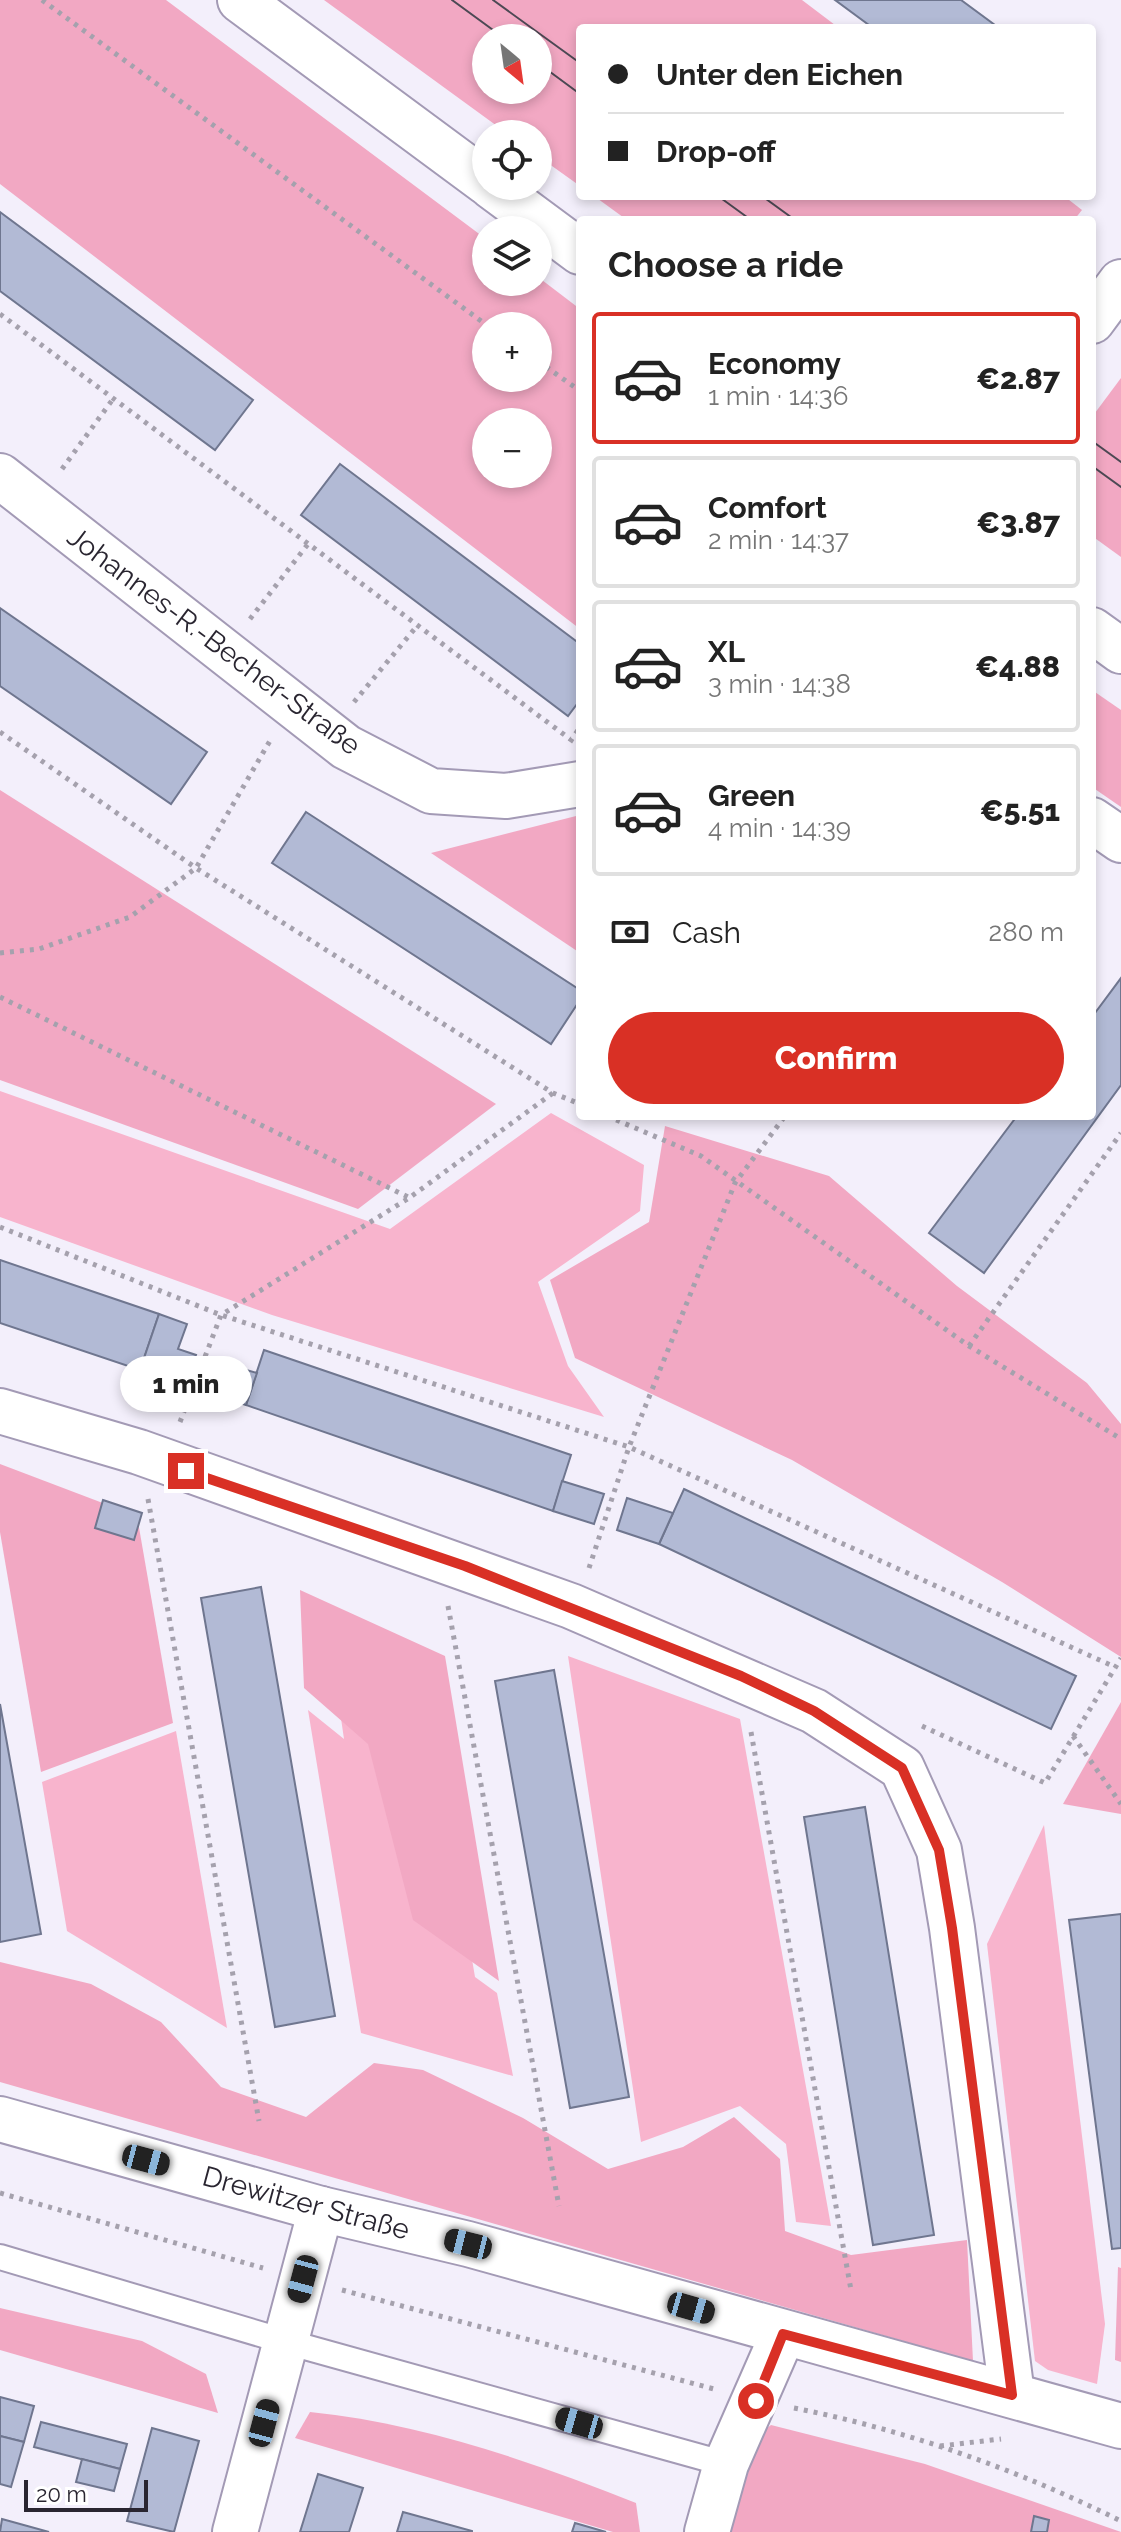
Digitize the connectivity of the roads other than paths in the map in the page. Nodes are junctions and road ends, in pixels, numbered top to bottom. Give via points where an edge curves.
1 (240, 0) edge
2 (472, 172) edge
3 (510, 200) edge
4 (576, 249) edge
5 (1121, 282) edge
6 (1096, 316) edge
7 (0, 476) edge
8 (1096, 633) edge
9 (1121, 651) edge
10 (576, 785) edge
11 (1096, 823) edge
12 (1121, 840) edge
13 (0, 1411) edge
14 (0, 2119) edge
15 (321, 2209) junction
16 (0, 2257) edge
17 (783, 2334) junction
18 (287, 2342) junction
19 (1011, 2416) junction
20 (1121, 2426) edge
21 (726, 2464) junction
22 (235, 2532) edge
23 (707, 2532) edge

1 - 2 street
3 - 4 street
5 - 6 street
7 - 10 street, Johannes-R.-Becher-Straße via 346,747 431,791 506,796
8 - 9 street
11 - 12 street
13 - 19 street via 139,1452 571,1606 814,1711 902,1768 939,1850
14 - 15 street, Drewitzer Straße
15 - 17 street, Drewitzer Straße via 468,2244
15 - 18 street
16 - 18 lane
17 - 19 street, Drewitzer Straße
17 - 21 street
18 - 21 lane
18 - 22 street
19 - 20 street, Drewitzer Straße
21 - 23 street

